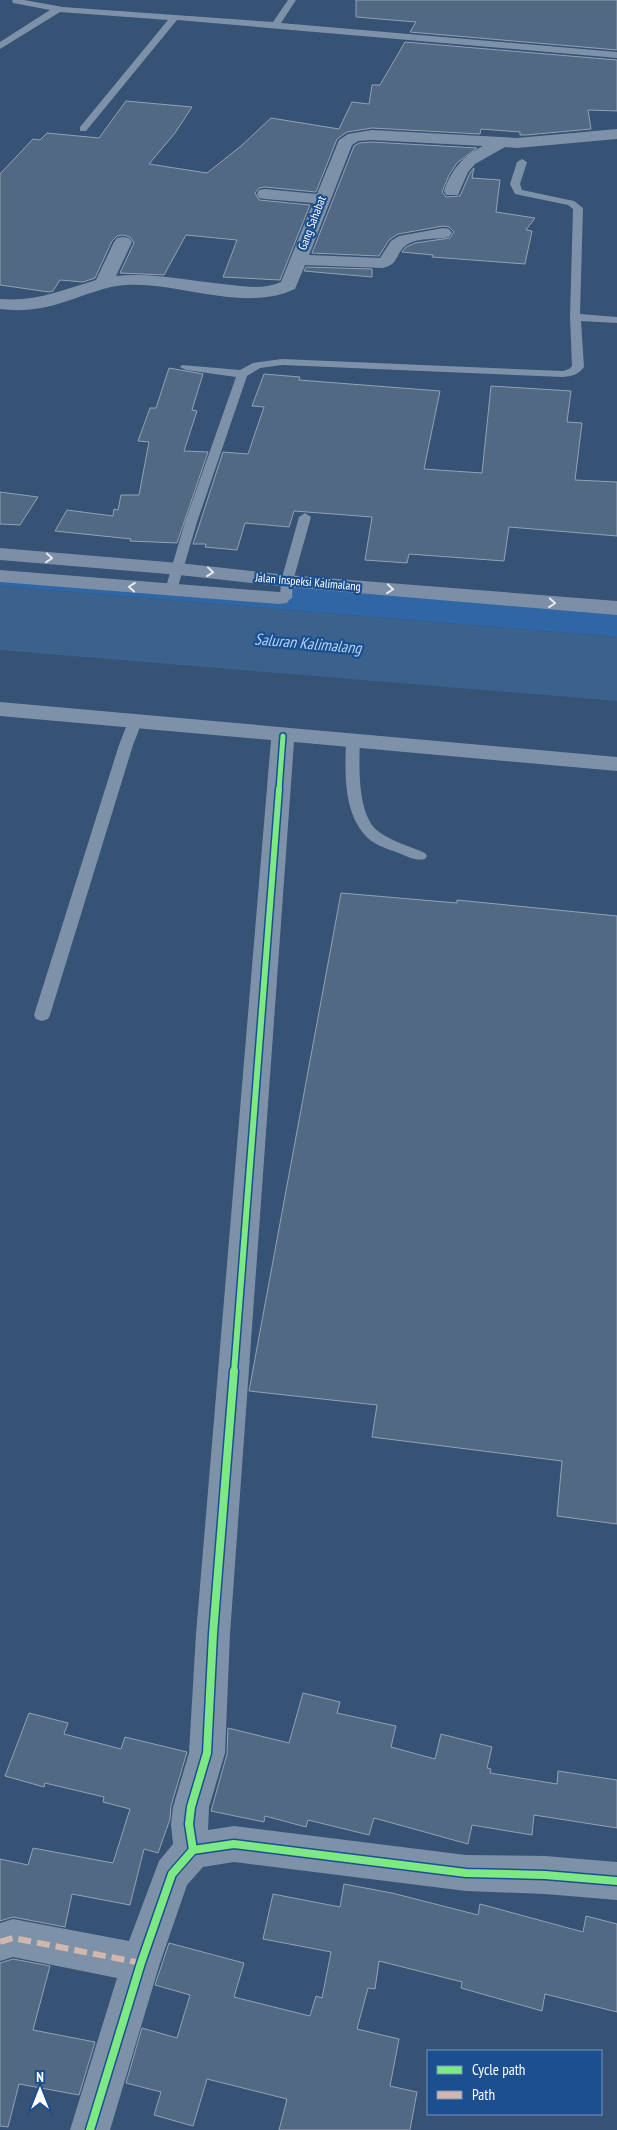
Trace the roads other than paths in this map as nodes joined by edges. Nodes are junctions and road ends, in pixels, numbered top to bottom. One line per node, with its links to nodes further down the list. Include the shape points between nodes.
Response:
1 (14, 0): 4 (lane)
2 (73, 0): 4 (lane)
3 (292, 0): 6 (lane)
4 (58, 9): 5 (lane); 7 (lane)
5 (175, 17): 6 (lane); 9 (lane)
6 (275, 25): 8 (lane)
7 (0, 46)
8 (617, 55)
9 (83, 130)
10 (617, 134): 11 (street, Gang Sahabat)
11 (501, 143): 13 (street, via 465,164); 15 (street, Gang Sahabat, via 381,135 354,137 345,143)
12 (522, 162): 21 (lane, via 515,184 518,192 571,203 578,208)
13 (452, 191)
14 (265, 194): 15 (street)
15 (321, 199): 18 (street, Gang Sahabat)
16 (443, 233): 18 (street, via 402,241 389,260 383,263)
17 (122, 242): 19 (street)
18 (298, 260): 19 (street, Gang Sahabat, via 289,285 285,289 268,292 139,280)
19 (104, 282): 20 (street, Gang Sahabat, via 49,301)
20 (0, 304)
21 (575, 317): 22 (lane); 24 (lane, via 578,367 563,374 282,362 257,365)
22 (617, 320)
23 (186, 367): 24 (lane)
24 (242, 374): 27 (lane)
25 (305, 517): 30 (lane)
26 (0, 554): 27 (main road, Jalan Inspeksi Kalimalang, one-way to 27)
27 (178, 569): 29 (lane); 30 (main road, Jalan Inspeksi Kalimalang, one-way to 30)
28 (0, 576): 29 (main road, Jalan Inspeksi Kalimalang, one-way to 28)
29 (171, 590): 30 (main road, Jalan Inspeksi Kalimalang)
30 (286, 590): 31 (main road, Jalan Inspeksi Kalimalang, one-way to 31); 32 (main road, Jalan Inspeksi Kalimalang)
31 (617, 608)
32 (617, 625)
33 (0, 709): 34 (street)
34 (135, 722): 35 (street); 39 (lane)
35 (283, 736): 36 (street); 40 (street, via 206,1753 189,1824)
36 (353, 741): 37 (street); 38 (lane, via 354,778 361,819 371,834)
37 (617, 764)
38 (420, 856)
39 (42, 1015)
40 (193, 1850): 41 (street, via 234,1844 466,1873); 43 (street, via 172,1874)
41 (617, 1881)
42 (0, 1942): 43 (street, via 13,1938)
43 (141, 1963): 44 (street)
44 (90, 2130)

